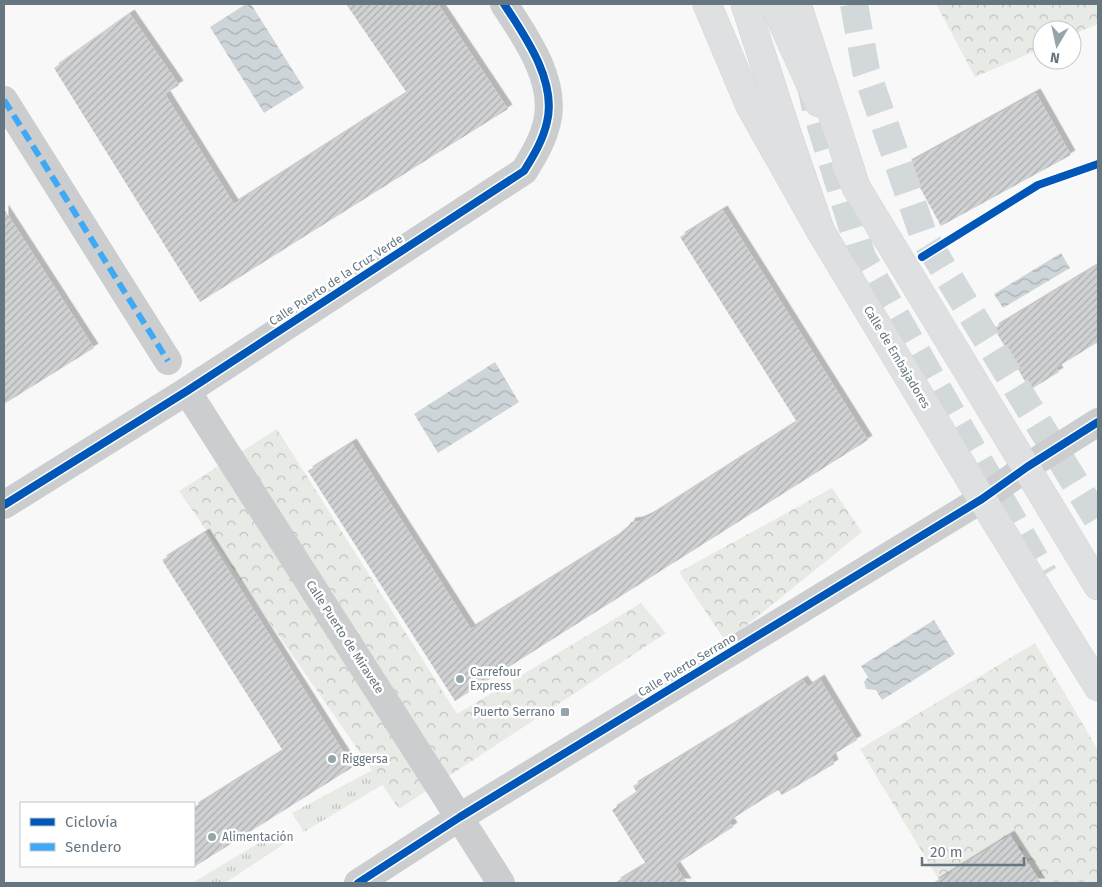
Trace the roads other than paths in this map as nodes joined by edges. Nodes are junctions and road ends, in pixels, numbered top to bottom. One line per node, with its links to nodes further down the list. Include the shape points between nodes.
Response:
1 (504, 4): 10 (street, Calle Puerto de la Cruz Verde, via 542,70 549,98 548,120 541,142 524,171)
2 (706, 4): 8 (main road, via 750,106)
3 (746, 4): 8 (main road, Calle de Embajadores)
4 (774, 4): 7 (main road)
5 (796, 4): 7 (main road)
6 (4, 100): 9 (street)
7 (856, 187): 12 (main road)
8 (821, 232): 13 (main road, Calle de Embajadores)
9 (168, 361)
10 (188, 391): 14 (street, Calle Puerto de la Cruz Verde); 17 (street, Calle Puerto de Miravete)
11 (1098, 422): 12 (street)
12 (1028, 467): 13 (street, Calle Puerto Serrano); 15 (main road)
13 (982, 499): 16 (main road, Calle de Embajadores); 17 (street, Calle Puerto Serrano)
14 (4, 505)
15 (1098, 586)
16 (1098, 687)
17 (460, 817): 18 (street, Calle Puerto Serrano); 19 (street, Calle Puerto de Miravete)
18 (358, 883)
19 (501, 883)

